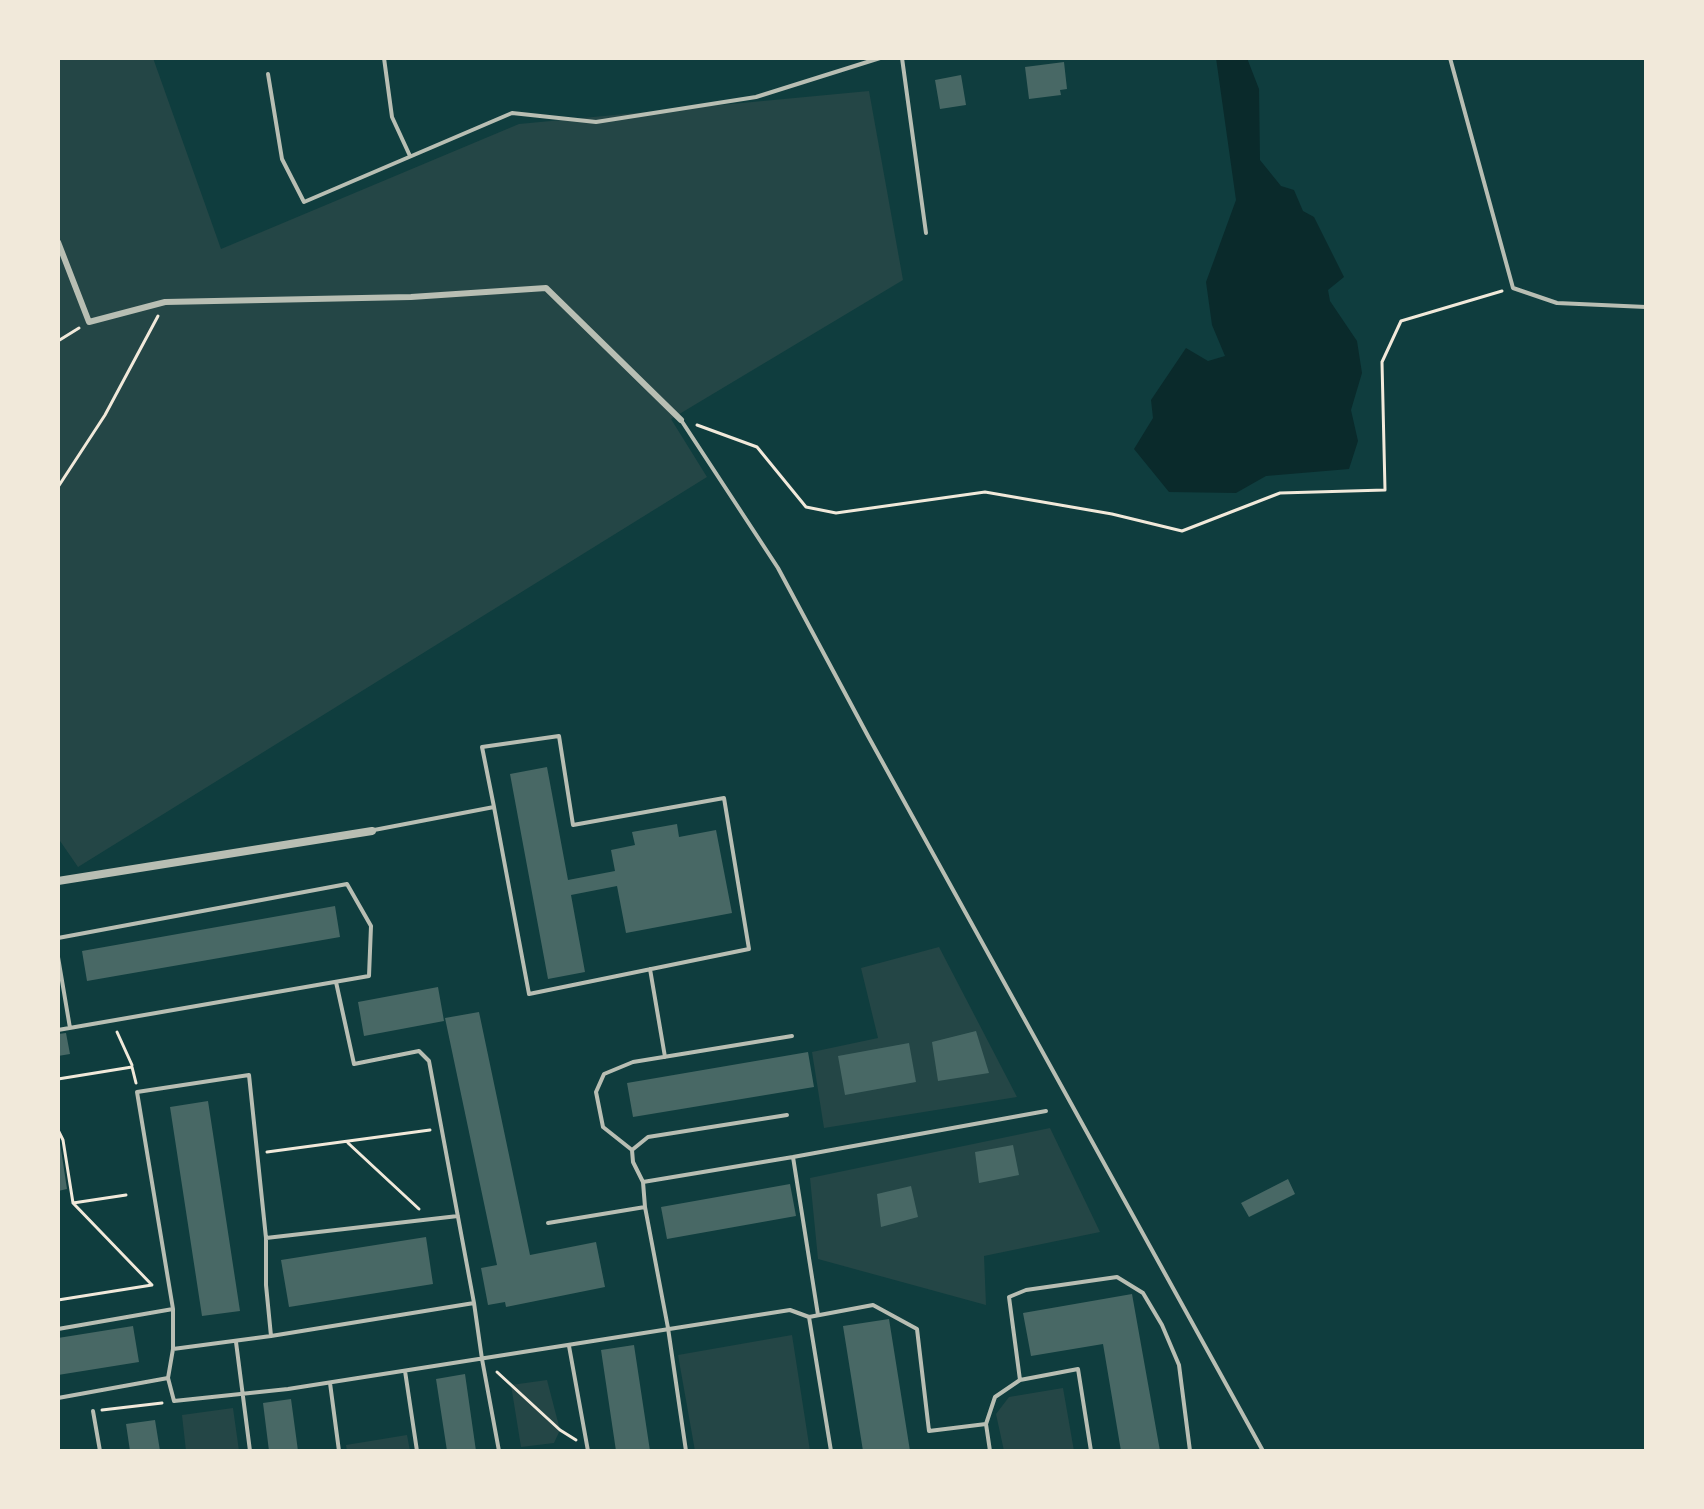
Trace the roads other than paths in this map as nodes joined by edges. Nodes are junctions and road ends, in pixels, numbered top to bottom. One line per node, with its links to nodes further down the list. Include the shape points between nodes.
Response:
1 (384, 58): 6 (lane, via 392,117)
2 (880, 58): 6 (lane, via 756,97 596,122 512,113)
3 (902, 58): 7 (lane)
4 (1450, 58): 9 (lane, via 1513,288 1557,303)
5 (268, 74): 6 (lane, via 282,159 304,202)
6 (410, 156)
7 (926, 233)
8 (58, 242): 10 (street, via 89,322 165,302 411,297 546,288)
9 (1646, 307)
10 (681, 420): 61 (lane, via 778,568)
11 (494, 807): 12 (lane); 16 (lane, via 529,994); 16 (lane, via 482,747 559,736 573,825 724,798 749,949)
12 (372, 831): 13 (street)
13 (58, 881)
14 (58, 938): 17 (lane, via 347,884 371,926 369,976)
15 (58, 957): 18 (lane)
16 (650, 969): 21 (lane)
17 (336, 982): 18 (lane); 28 (lane, via 354,1064 419,1051 429,1061)
18 (70, 1028): 19 (lane)
19 (58, 1030)
20 (792, 1036): 21 (lane)
21 (665, 1057): 24 (lane, via 604,1074 596,1092 603,1127)
22 (1046, 1111): 25 (lane)
23 (787, 1115): 24 (lane, via 648,1137)
24 (632, 1150): 26 (lane)
25 (793, 1157): 26 (lane); 33 (lane)
26 (643, 1182): 27 (lane)
27 (645, 1207): 29 (lane); 35 (lane)
28 (458, 1216): 30 (lane); 31 (lane)
29 (548, 1223)
30 (266, 1238): 32 (lane, via 249,1075 137,1092); 37 (lane)
31 (474, 1303): 37 (lane); 41 (lane)
32 (173, 1309): 36 (lane); 40 (lane)
33 (818, 1315): 34 (lane); 49 (lane, via 873,1305 917,1329 929,1431)
34 (809, 1317): 35 (lane, via 790,1310); 57 (lane)
35 (668, 1328): 39 (lane); 56 (lane)
36 (58, 1329)
37 (271, 1336): 38 (lane)
38 (236, 1342): 40 (lane); 46 (lane)
39 (569, 1346): 41 (lane); 50 (lane)
40 (173, 1349): 43 (lane)
41 (482, 1359): 42 (lane); 55 (lane)
42 (405, 1371): 45 (lane); 54 (lane)
43 (168, 1378): 46 (lane, via 174,1401); 47 (lane)
44 (1020, 1380): 49 (lane, via 995,1397); 59 (lane, via 1078,1369); 60 (lane, via 1009,1297 1117,1277 1143,1293 1179,1365)
45 (330, 1383): 46 (lane); 53 (lane)
46 (243, 1394): 52 (lane)
47 (58, 1398)
48 (93, 1411): 51 (lane)
49 (986, 1424): 58 (lane)
50 (588, 1448)
51 (100, 1451)
52 (250, 1451)
53 (339, 1451)
54 (417, 1451)
55 (499, 1451)
56 (686, 1451)
57 (831, 1451)
58 (990, 1451)
59 (1091, 1451)
60 (1190, 1451)
61 (1263, 1451)

